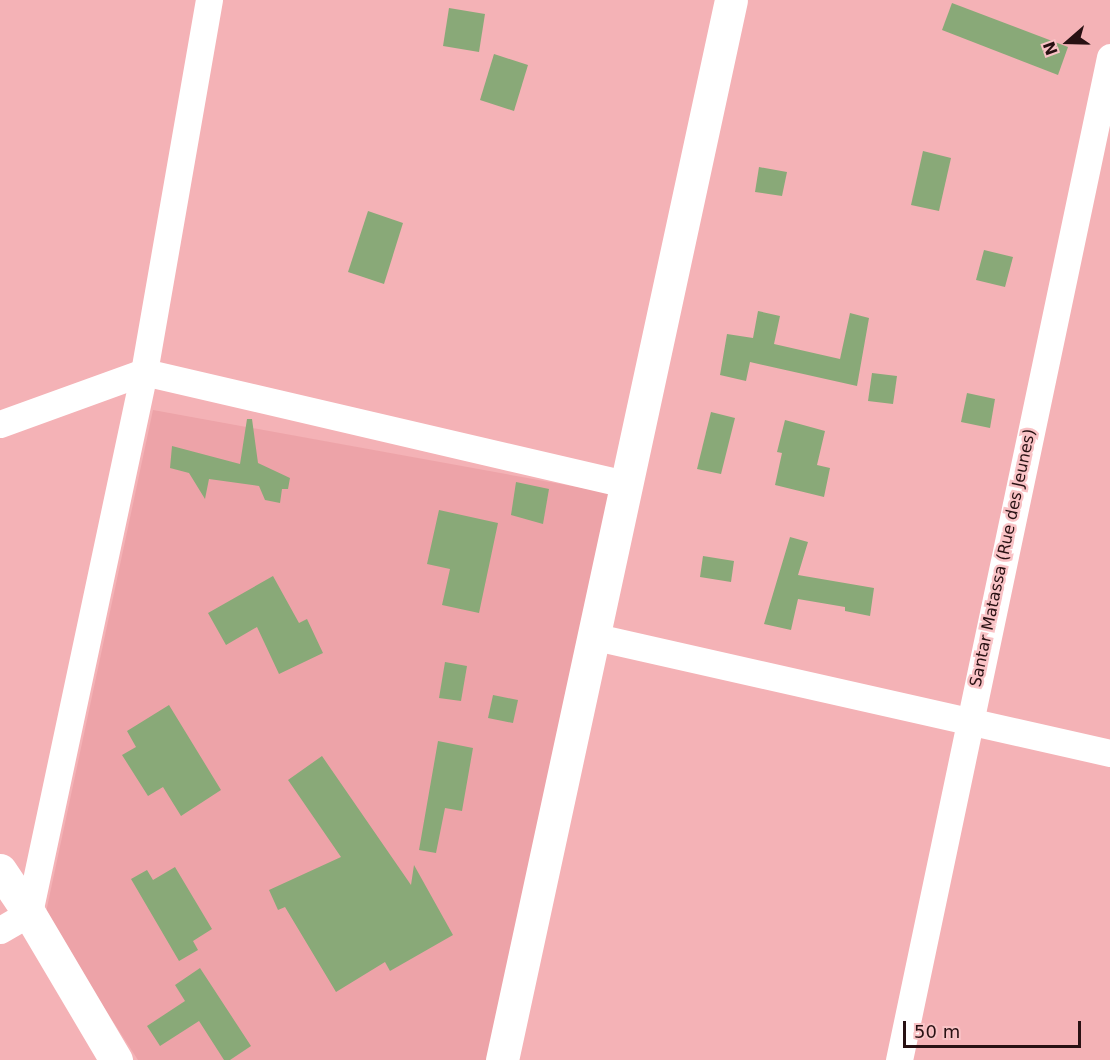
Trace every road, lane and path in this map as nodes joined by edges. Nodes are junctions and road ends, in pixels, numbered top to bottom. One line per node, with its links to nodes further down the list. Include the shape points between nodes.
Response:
1 (209, 0): 4 (street)
2 (731, 0): 6 (main road)
3 (1110, 57): 8 (street, Santar Matassa (Rue des Jeunes))
4 (144, 372): 5 (street); 6 (street); 11 (street)
5 (0, 424)
6 (628, 485): 7 (main road)
7 (596, 638): 8 (street); 14 (main road)
8 (968, 722): 9 (street); 15 (street, Santar Matassa (Rue des Jeunes))
9 (1110, 753)
10 (0, 870): 11 (main road)
11 (29, 913): 12 (street); 13 (main road)
12 (0, 930)
13 (116, 1060)
14 (502, 1060)
15 (899, 1060)

